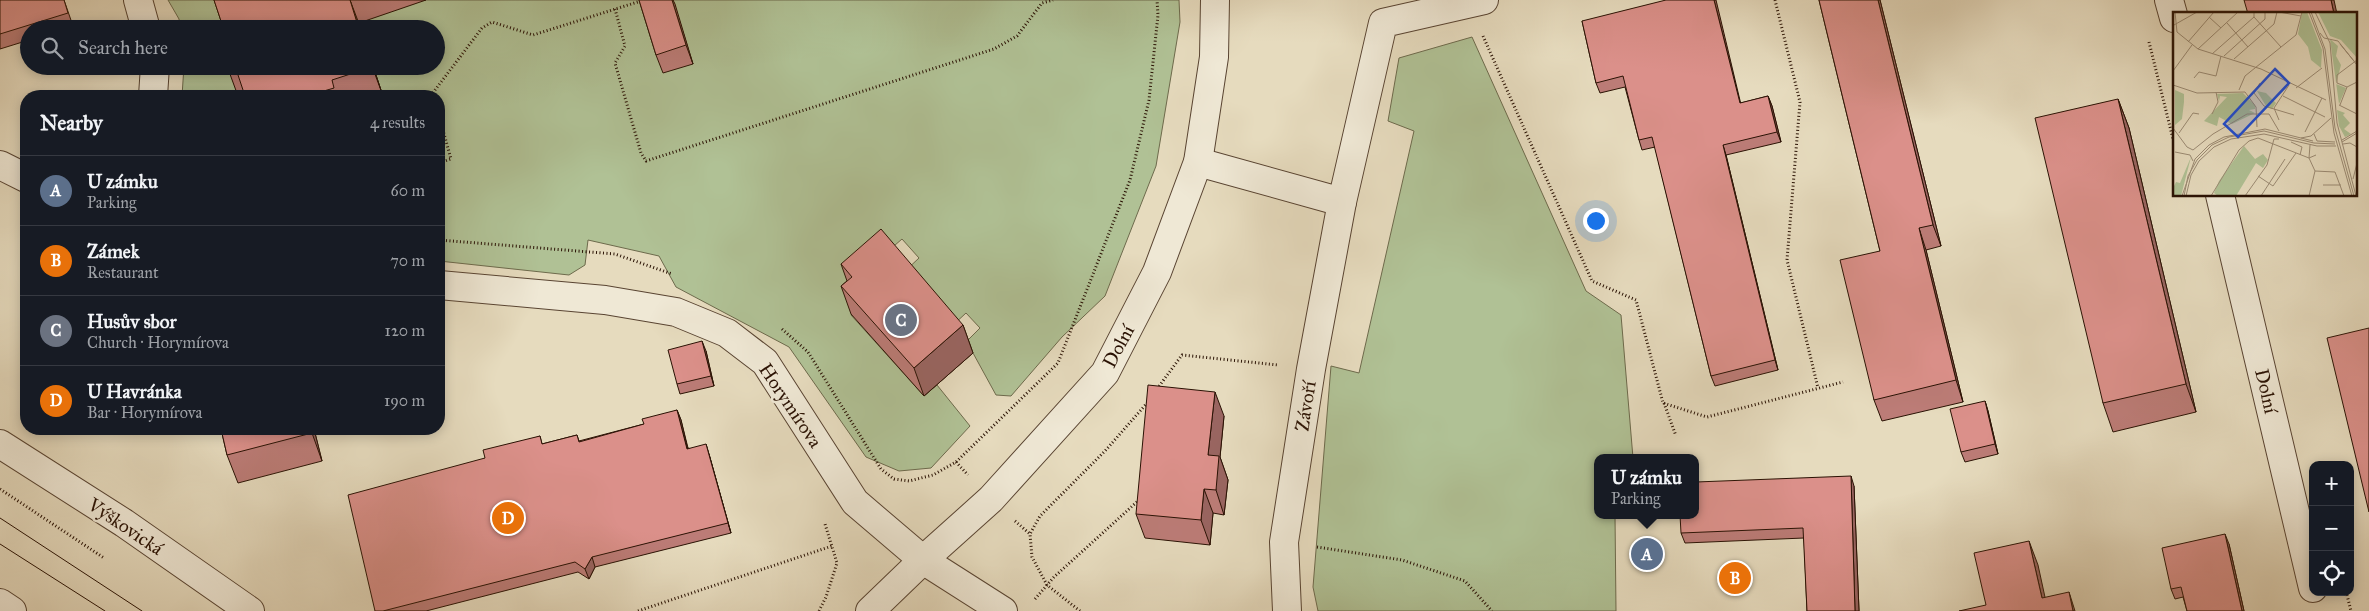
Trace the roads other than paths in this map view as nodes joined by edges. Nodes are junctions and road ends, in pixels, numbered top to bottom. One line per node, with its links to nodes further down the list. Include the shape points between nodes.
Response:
1 (138, 0): 6 (street)
2 (1215, 0): 9 (street, Dolní, via 1214,57)
3 (2169, 0): 5 (street)
4 (1476, 2): 13 (street, Závoří, via 1384,23)
5 (2173, 14)
6 (144, 20)
7 (154, 75): 8 (street)
8 (153, 90)
9 (1198, 162): 13 (street); 16 (street, Dolní, via 1157,272 1105,373 991,499)
10 (0, 166): 11 (street)
11 (20, 175)
12 (2220, 196): 17 (street, Dolní)
13 (1342, 202): 24 (street, Závoří, via 1284,542)
14 (445, 286): 16 (street, Horymírova, via 605,300 676,312 726,333 765,362 855,502)
15 (0, 444): 21 (street, Výškovická, via 124,523)
16 (922, 560): 22 (street, Dolní); 23 (street, Horymírova)
17 (2309, 571)
18 (2315, 596): 25 (street)
19 (0, 603): 20 (street)
20 (12, 611)
21 (250, 611)
22 (870, 611)
23 (1003, 611)
24 (1287, 611)
25 (2318, 611)

